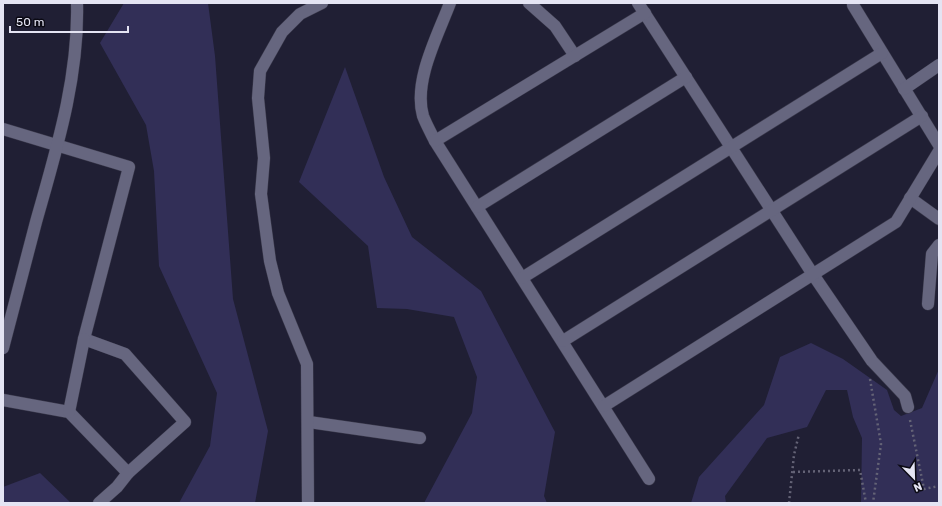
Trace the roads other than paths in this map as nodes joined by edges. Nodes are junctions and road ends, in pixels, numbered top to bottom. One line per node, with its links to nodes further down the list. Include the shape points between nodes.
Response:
1 (77, 3): 16 (street, via 77,33)
2 (322, 3): 35 (street, via 300,14 282,32 260,71 258,98 264,158 262,194 270,261 278,292 307,364)
3 (450, 3): 15 (street, via 424,73 421,96 423,115)
4 (528, 3): 9 (street, via 555,26)
5 (638, 3): 7 (street)
6 (853, 6): 8 (street)
7 (645, 13): 9 (street); 11 (street)
8 (882, 53): 12 (street); 18 (street)
9 (575, 56): 15 (street)
10 (939, 65): 12 (street)
11 (686, 77): 18 (street); 21 (street)
12 (904, 89): 13 (street)
13 (922, 116): 17 (street); 22 (street)
14 (3, 130): 16 (street)
15 (435, 141): 21 (street)
16 (59, 145): 28 (street, via 129,167); 30 (street)
17 (939, 145)
18 (731, 147): 22 (street); 26 (street)
19 (939, 151): 20 (street)
20 (910, 198): 23 (street); 25 (street, via 896,222)
21 (477, 207): 26 (street)
22 (772, 210): 25 (street); 29 (street)
23 (939, 219)
24 (939, 245): 27 (street, via 932,254)
25 (812, 273): 32 (street); 33 (street, via 872,361 905,396)
26 (522, 278): 29 (street)
27 (928, 304)
28 (84, 339): 34 (street); 37 (street, via 126,354 185,422)
29 (563, 341): 32 (street)
30 (3, 348)
31 (3, 400): 34 (street)
32 (604, 406): 38 (street)
33 (908, 408)
34 (69, 412): 37 (street)
35 (309, 422): 36 (street); 40 (street)
36 (420, 438)
37 (128, 473): 39 (street)
38 (649, 479)
39 (99, 503)
40 (308, 503)

